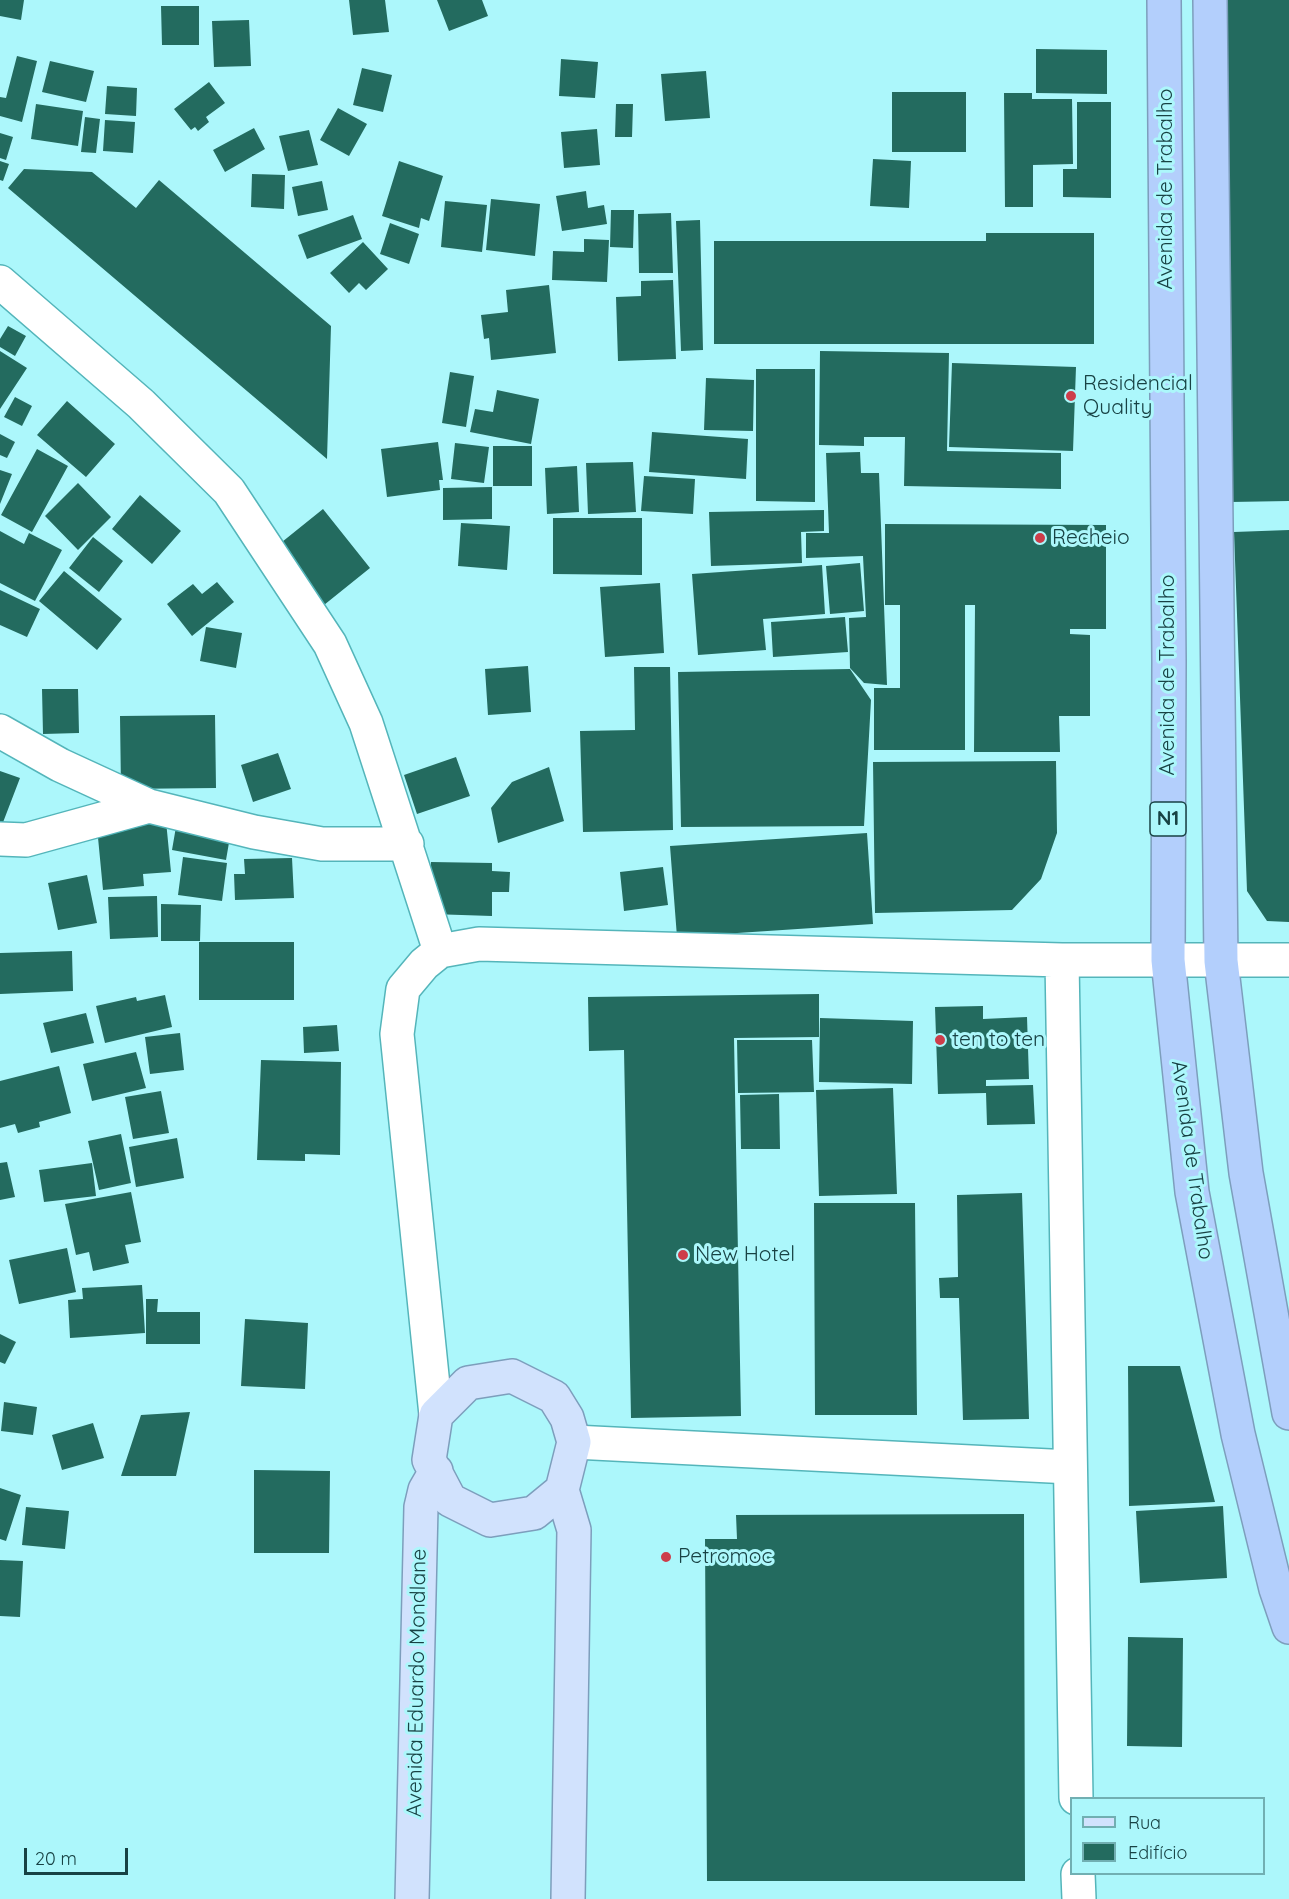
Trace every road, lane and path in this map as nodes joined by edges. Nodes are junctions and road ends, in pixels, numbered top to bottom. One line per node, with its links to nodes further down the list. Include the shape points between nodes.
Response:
1 (1164, 0): 10 (highway, Avenida de Trabalho / N1)
2 (1210, 0): 12 (highway)
3 (0, 282): 7 (street, via 141,404 229,491 330,644 366,723)
4 (0, 731): 5 (street, via 60,765)
5 (149, 806): 6 (street, via 27,840); 7 (street, via 322,844)
6 (0, 840)
7 (407, 844): 8 (street)
8 (440, 951): 9 (street, via 479,944); 14 (street, via 403,989 397,1034)
9 (1062, 960): 10 (street); 16 (street)
10 (1168, 960): 12 (street); 19 (highway, Avenida de Trabalho / N1, via 1192,1191 1238,1434)
11 (1289, 960): 12 (street)
12 (1221, 961): 13 (highway, via 1246,1173)
13 (1289, 1413)
14 (436, 1415): 15 (main road, via 468,1383 512,1376 554,1397 567,1418); 17 (main road, via 429,1460)
15 (574, 1442): 16 (street); 18 (main road)
16 (1070, 1467): 21 (street)
17 (435, 1471): 18 (main road, via 450,1500 490,1520 534,1513); 23 (main road, Avenida Eduardo Mondlane, via 421,1507)
18 (562, 1490): 24 (main road, via 574,1530)
19 (1282, 1587): 20 (highway, Avenida de Trabalho / N1)
20 (1289, 1626)
21 (1077, 1797)
22 (1078, 1875): 25 (street)
23 (412, 1899)
24 (568, 1899)
25 (1078, 1899)

